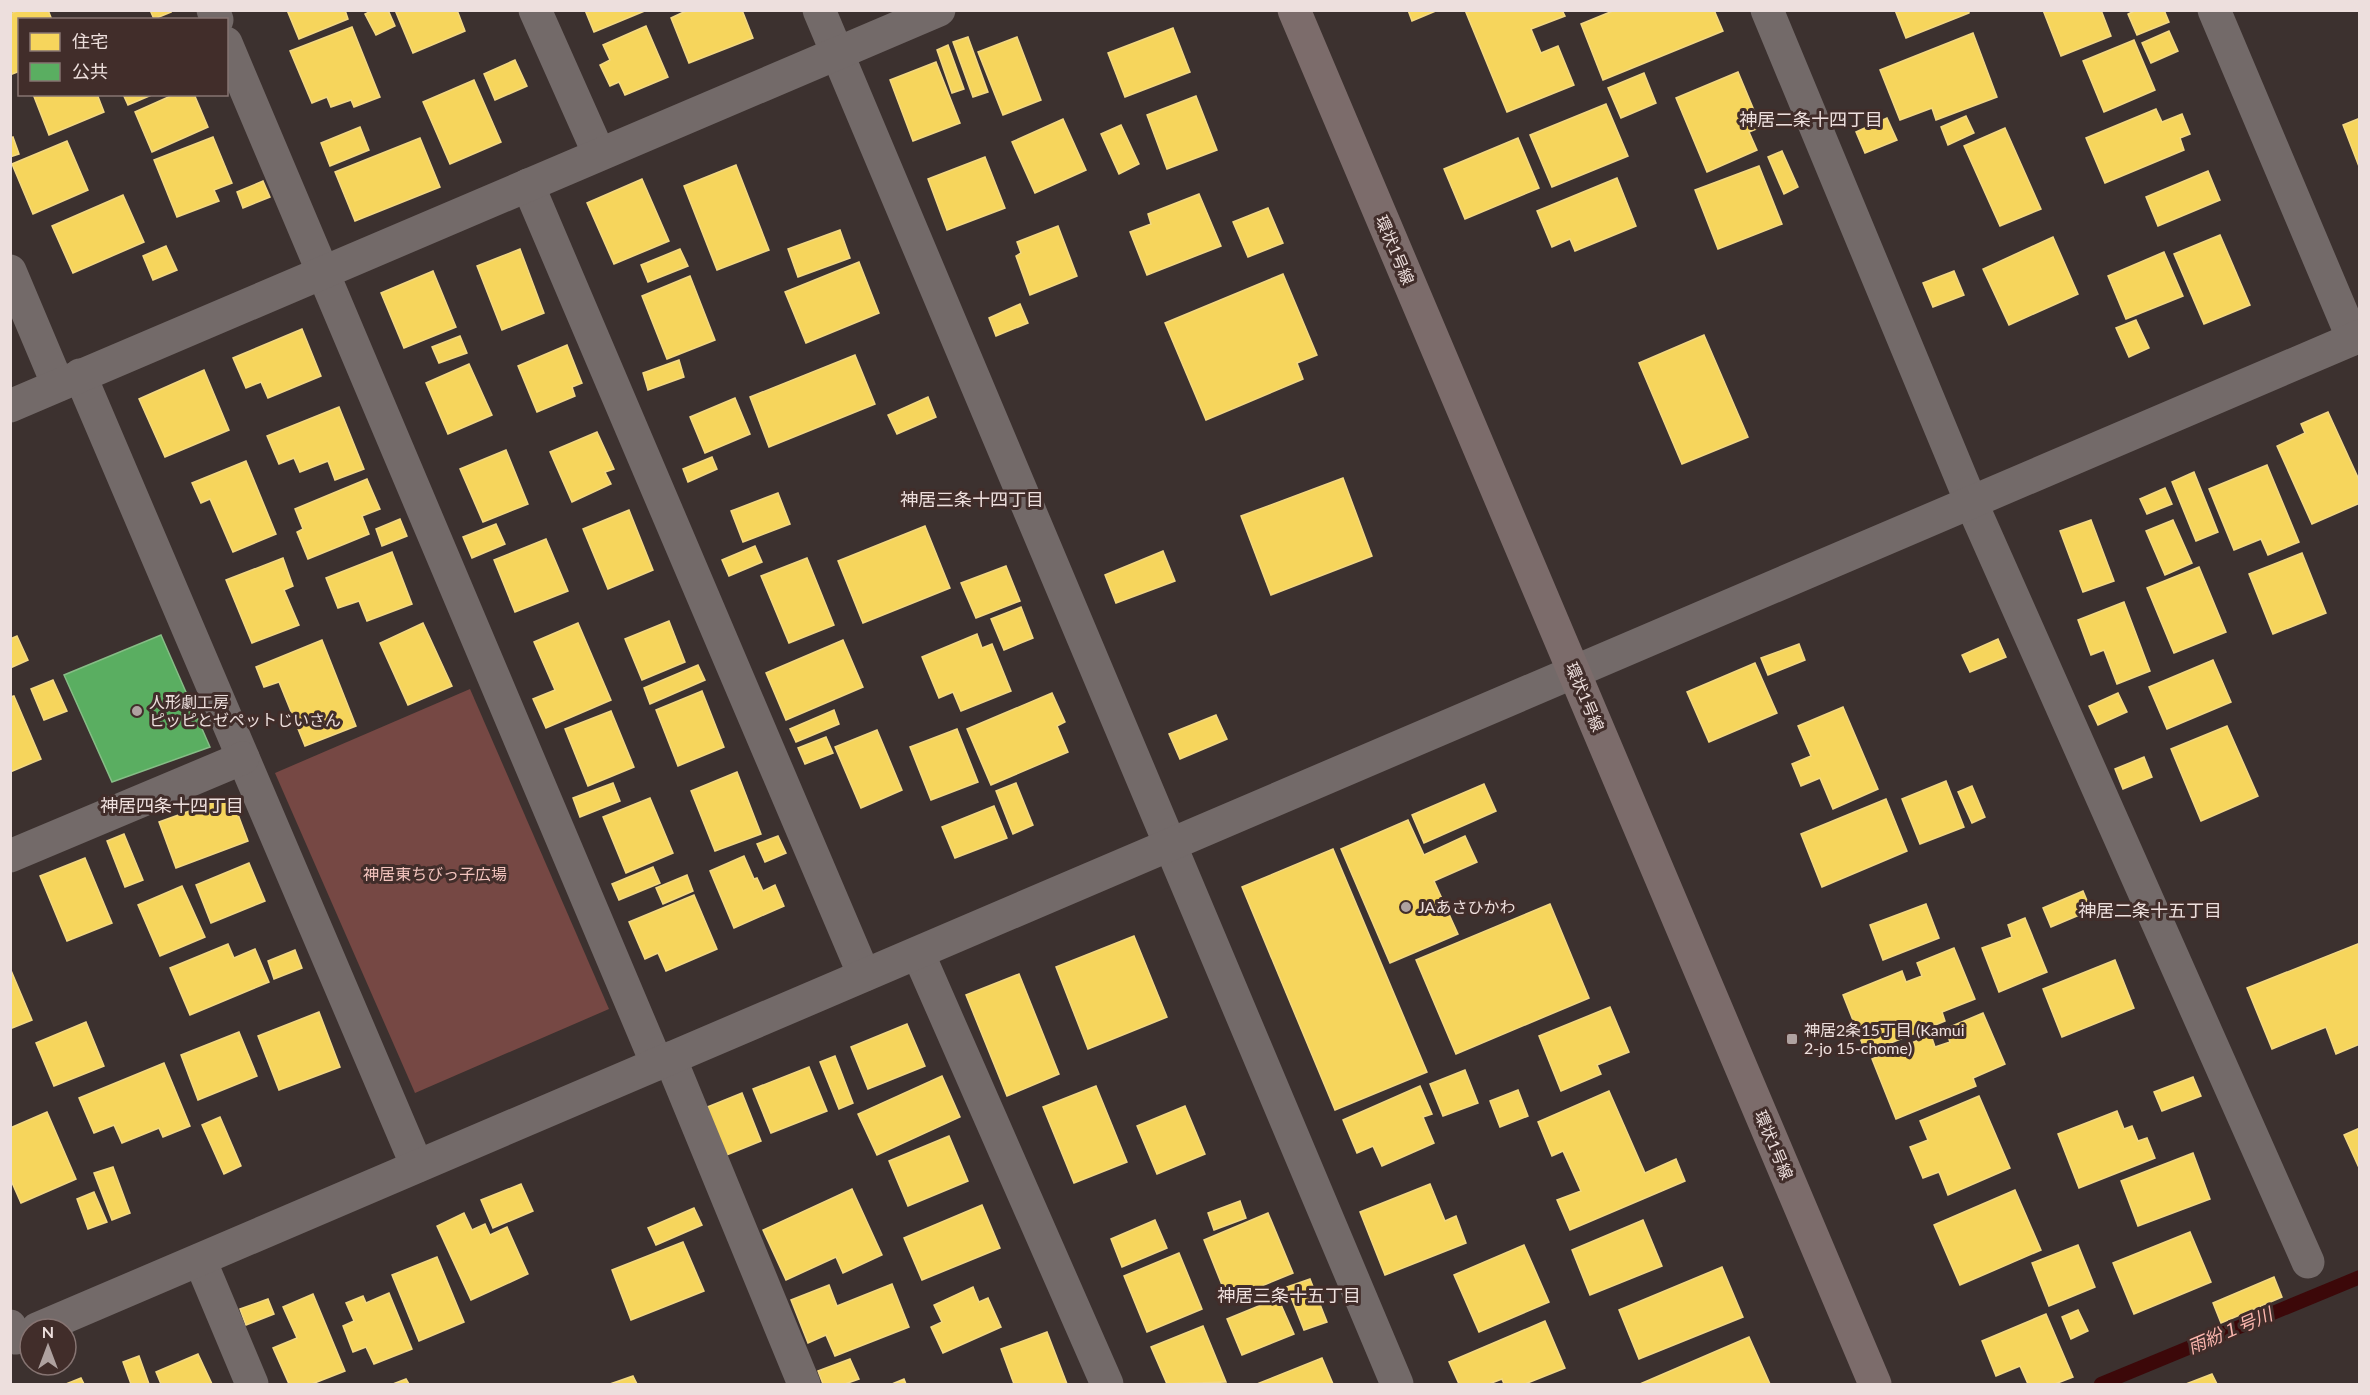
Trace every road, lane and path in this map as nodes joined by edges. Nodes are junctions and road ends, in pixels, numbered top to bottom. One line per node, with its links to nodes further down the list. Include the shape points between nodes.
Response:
1 (535, 10): 9 (street)
2 (819, 10): 8 (street)
3 (939, 10): 8 (street)
4 (1294, 10): 17 (main road, 環状1号線)
5 (1767, 10): 16 (street)
6 (2214, 10): 13 (street)
7 (228, 48): 12 (street)
8 (838, 53): 9 (street); 19 (street)
9 (599, 154): 10 (street)
10 (528, 185): 12 (street); 22 (street)
11 (10, 271): 14 (street)
12 (324, 271): 14 (street); 23 (street)
13 (2356, 338): 16 (street)
14 (69, 380): 15 (street); 18 (street)
15 (10, 406)
16 (1971, 502): 17 (street); 26 (street)
17 (1574, 672): 19 (street); 32 (main road, 環状1号線)
18 (243, 758): 20 (street); 24 (street)
19 (1169, 845): 21 (street); 31 (street)
20 (10, 856)
21 (918, 952): 22 (street); 30 (street)
22 (864, 975): 23 (street)
23 (663, 1061): 24 (street); 29 (street)
24 (417, 1166): 25 (street)
25 (200, 1260): 27 (street); 28 (street)
26 (2308, 1262)
27 (60, 1317)
28 (252, 1384)
29 (804, 1384)
30 (1107, 1384)
31 (1397, 1384)
32 (1875, 1384)

